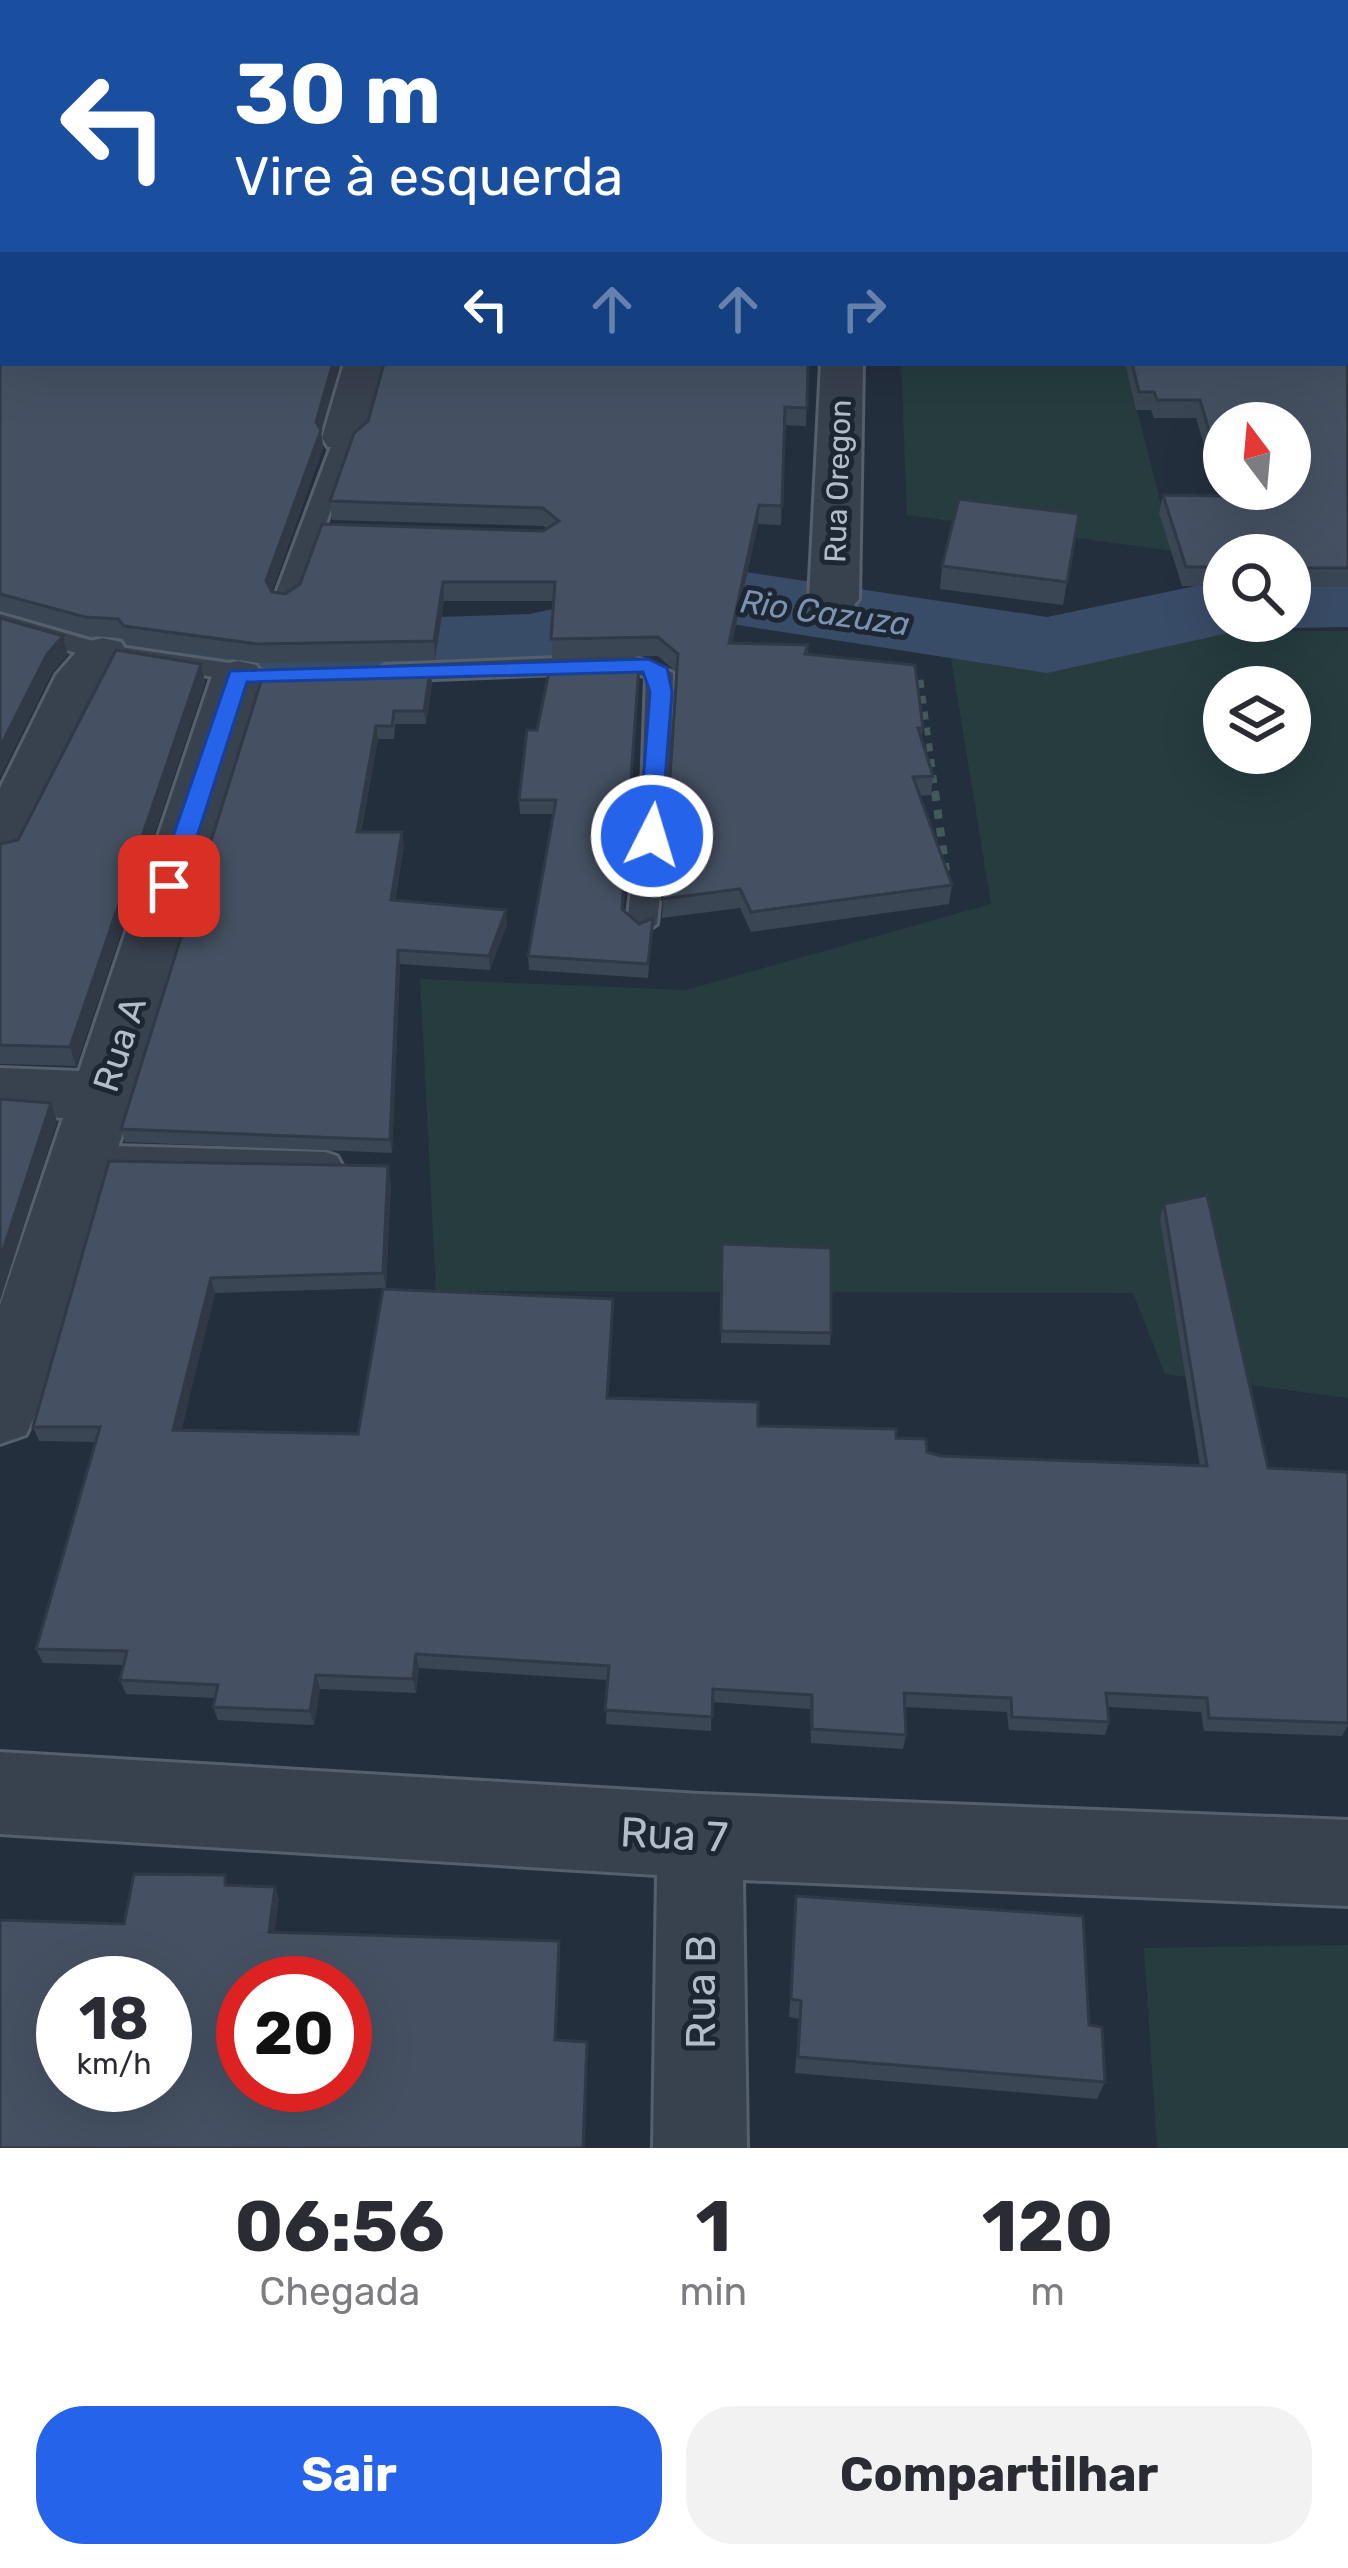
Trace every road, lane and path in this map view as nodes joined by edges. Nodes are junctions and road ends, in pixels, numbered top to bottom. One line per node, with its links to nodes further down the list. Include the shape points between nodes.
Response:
1 (363, 366): 3 (street)
2 (842, 366): 6 (street, Rua Oregon)
3 (344, 438): 4 (lane)
4 (308, 529): 5 (lane); 7 (lane)
5 (349, 534)
6 (834, 598)
7 (286, 601)
8 (0, 622): 9 (lane)
9 (103, 653): 11 (lane); 13 (street, via 82,675)
10 (350, 674): 15 (lane, via 632,663 659,673)
11 (261, 675): 17 (street, Rua A)
12 (900, 676): 14 (path, via 920,677)
13 (0, 844)
14 (946, 871)
15 (642, 924)
16 (0, 1091): 17 (street)
17 (92, 1127): 18 (lane); 19 (street, Rua A)
18 (358, 1166)
19 (0, 1413)
20 (0, 1793): 21 (street, Rua 7)
21 (700, 1836): 22 (street, Rua 7); 23 (street, Rua B)
22 (1348, 1863)
23 (700, 2148)

